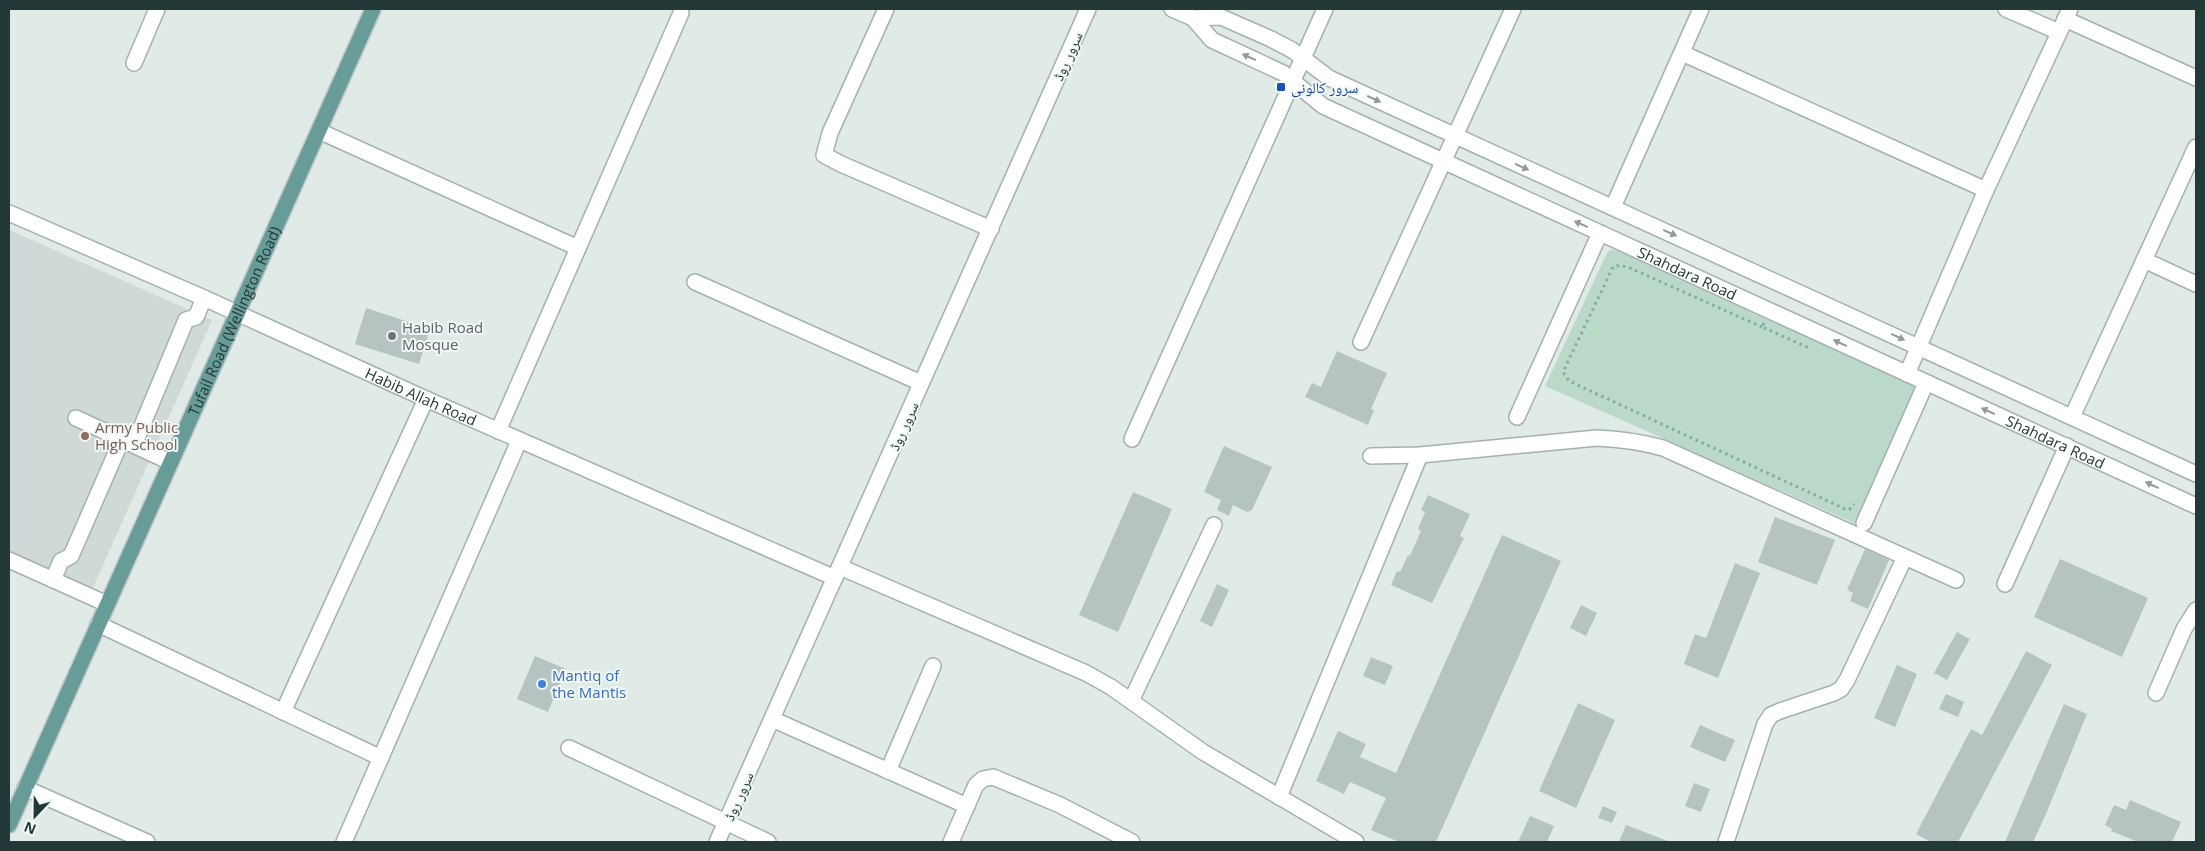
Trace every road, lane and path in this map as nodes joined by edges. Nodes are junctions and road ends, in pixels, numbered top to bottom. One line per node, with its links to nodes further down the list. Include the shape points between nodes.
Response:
1 (157, 9): 15 (street)
2 (373, 9): 18 (main road, Tufail Road (Wellington Road))
3 (886, 9): 25 (street, via 830,133 824,155)
4 (1088, 9): 25 (street, سرور روڈ)
5 (1172, 9): 11 (street, Shahdara Road)
6 (1325, 9): 14 (street)
7 (1513, 9): 19 (street)
8 (1701, 9): 13 (street)
9 (2006, 9): 12 (street)
10 (681, 13): 27 (street)
11 (1193, 18): 14 (street, Shahdara Road, via 1221,17); 17 (street, Shahdara Road, one-way to 11, via 1212,40)
12 (2065, 20): 16 (street); 22 (street)
13 (1682, 53): 22 (street); 23 (street)
14 (1302, 57): 17 (street); 19 (street, Shahdara Road, one-way to 19, via 1329,78)
15 (134, 63)
16 (2196, 78)
17 (1292, 80): 21 (street, Shahdara Road, via 1323,106); 46 (street)
18 (319, 131): 27 (street); 33 (main road, Tufail Road (Wellington Road))
19 (1455, 137): 21 (street); 23 (street, Shahdara Road, one-way to 23)
20 (2196, 147): 28 (street)
21 (1444, 162): 26 (street, Shahdara Road, one-way to 21); 35 (street)
22 (1986, 190): 36 (street)
23 (1613, 207): 36 (street, Shahdara Road, one-way to 36)
24 (9, 213): 31 (street, Habib Allah Road)
25 (991, 229): 39 (street, سرور روڈ)
26 (1600, 233): 32 (street, Shahdara Road); 42 (street)
27 (578, 248): 45 (street)
28 (2144, 260): 30 (street); 43 (street)
29 (695, 282): 39 (street)
30 (2196, 284)
31 (204, 298): 33 (street, Habib Allah Road); 48 (street, via 196,317 186,320)
32 (1769, 311): 34 (path); 38 (street, Shahdara Road, one-way to 32)
33 (238, 313): 41 (street, Habib Allah Road); 52 (main road, Tufail Road (Wellington Road))
34 (1762, 327): 37 (path); 54 (path, via 1620,265 1613,267 1563,372 1568,381 1846,510)
35 (1361, 342)
36 (1919, 346): 38 (street); 43 (street, Shahdara Road)
37 (1813, 350)
38 (1907, 374): 40 (street, Shahdara Road)
39 (922, 383): 60 (street, سرور روڈ)
40 (1926, 383): 49 (street, Shahdara Road, one-way to 40); 56 (street)
41 (426, 399): 45 (street, Habib Allah Road); 70 (street)
42 (1517, 417)
43 (2072, 417): 53 (street, Shahdara Road)
44 (76, 418): 48 (street)
45 (498, 431): 47 (street, Habib Allah Road)
46 (1132, 439)
47 (519, 440): 60 (street, Habib Allah Road); 73 (street)
48 (128, 442): 52 (street); 61 (street, via 72,556 61,560)
49 (2067, 446): 55 (street, Shahdara Road, one-way to 49); 63 (street)
50 (1420, 455): 51 (street); 58 (street, via 1597,438 1644,443 1663,448); 76 (street)
51 (1371, 456)
52 (170, 462): 64 (main road, Tufail Road (Wellington Road))
53 (2196, 474)
54 (1857, 498)
55 (2196, 506)
56 (1864, 523)
57 (1214, 525): 69 (street)
58 (1904, 557): 62 (street); 87 (street, via 1841,690 1771,715 1765,724)
59 (9, 560): 61 (street)
60 (837, 573): 69 (street, Habib Allah Road, via 1086,673); 71 (street, سرور روڈ)
61 (52, 580): 64 (street)
62 (1956, 580)
63 (2005, 584)
64 (107, 604): 66 (main road, Tufail Road (Wellington Road))
65 (2196, 610): 68 (street, via 2184,629)
66 (98, 624): 70 (street); 75 (main road, Tufail Road (Wellington Road))
67 (933, 666): 74 (street)
68 (2156, 693)
69 (1131, 701): 76 (street, Habib Allah Road, via 1203,752)
70 (283, 712): 73 (street)
71 (772, 719): 74 (street); 78 (street, سرور روڈ)
72 (569, 748): 78 (street)
73 (381, 758): 81 (street)
74 (888, 771): 77 (street)
75 (25, 788): 79 (main road, Tufail Road (Wellington Road)); 80 (street)
76 (1279, 797): 86 (street, Habib Allah Road)
77 (967, 806): 84 (street); 85 (street, via 976,785 983,779 1003,779)
78 (726, 823): 82 (street, سرور روڈ); 83 (street)
79 (9, 825)
80 (147, 842)
81 (344, 842)
82 (717, 842)
83 (768, 842)
84 (951, 842)
85 (1132, 842)
86 (1356, 842)
87 (1726, 842)

